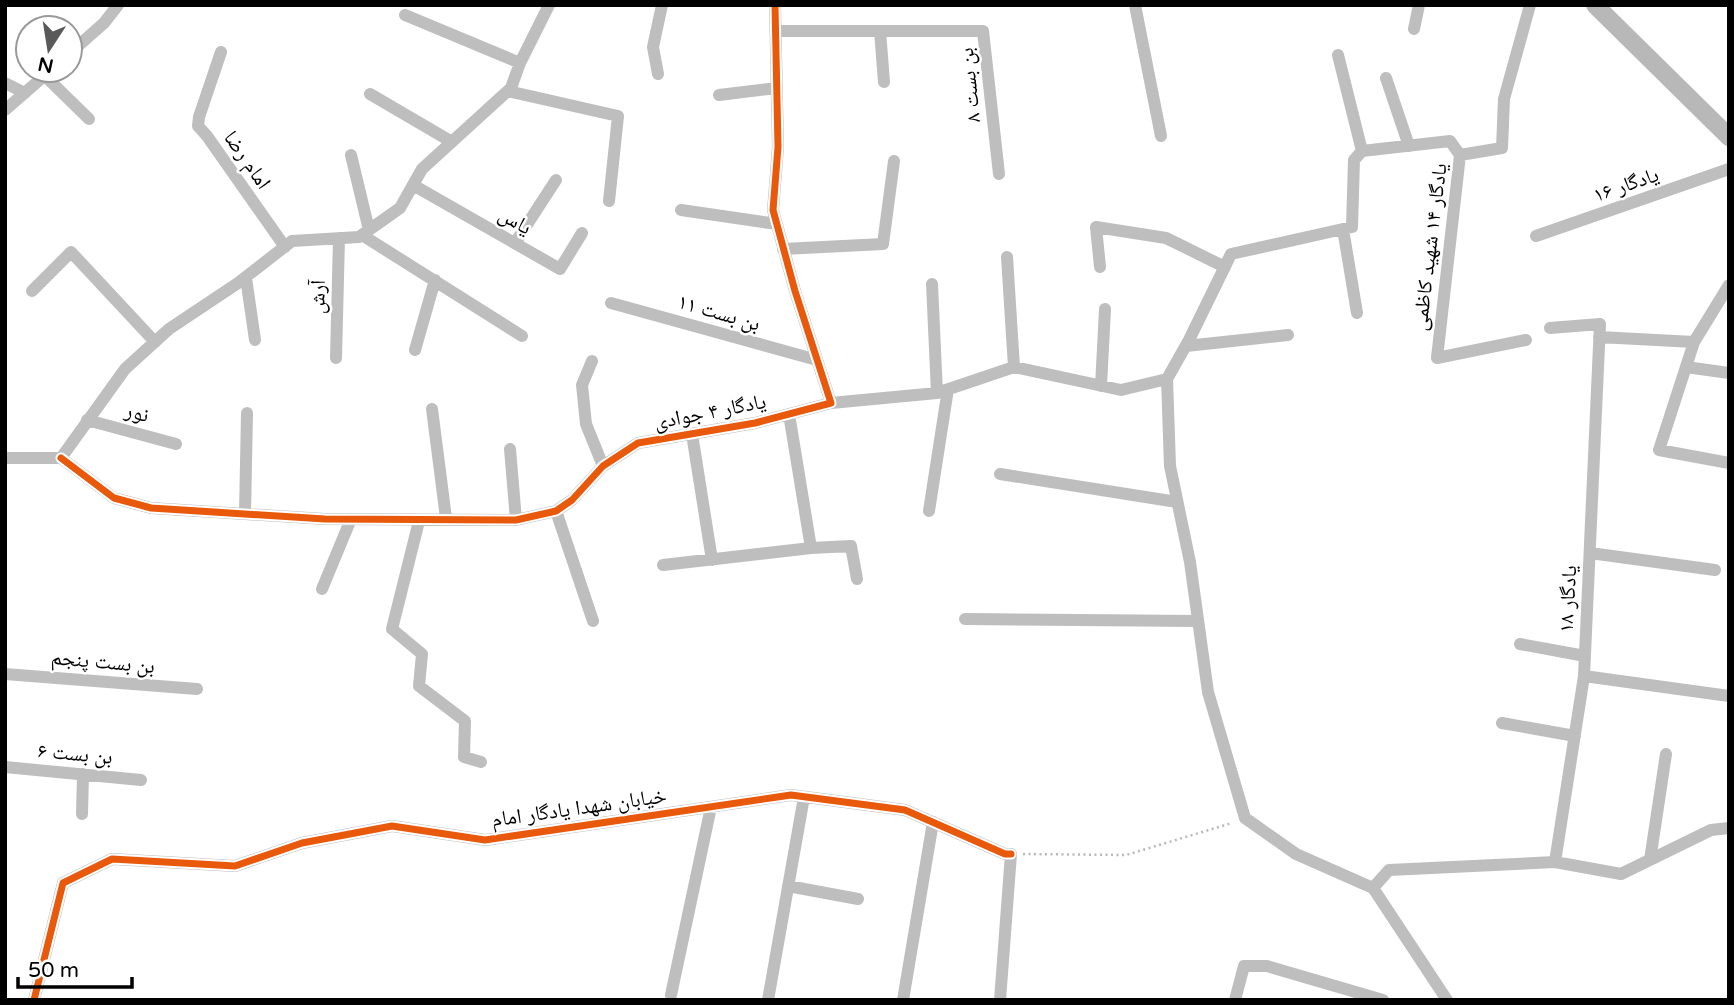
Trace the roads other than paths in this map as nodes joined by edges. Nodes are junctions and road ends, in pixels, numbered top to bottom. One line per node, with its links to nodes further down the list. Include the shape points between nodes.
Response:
1 (118, 5): 13 (street)
2 (549, 5): 16 (street)
3 (662, 5): 17 (street, via 653,47)
4 (775, 5): 12 (street)
5 (1135, 5): 30 (street)
6 (1419, 5): 10 (street)
7 (1530, 5): 36 (street, یادگار ۱۴ شهید کاظمی, via 1504,99 1502,148)
8 (1595, 5): 31 (main road)
9 (405, 15): 16 (street)
10 (1414, 29)
11 (880, 31): 12 (street, بن بست ۸); 19 (street); 39 (street, بن بست ۸, via 983,31)
12 (776, 32): 23 (street)
13 (84, 41)
14 (221, 51): 51 (street, امام رضا, via 198,127)
15 (1338, 55): 34 (street)
16 (520, 63): 24 (street)
17 (658, 74)
18 (1386, 78): 33 (street)
19 (884, 82)
20 (5, 83): 25 (street)
21 (35, 84): 25 (street)
22 (58, 84): 29 (street)
23 (777, 88): 27 (street); 44 (street, via 773,210)
24 (508, 91): 32 (street); 42 (street, via 618,117)
25 (25, 93): 28 (street)
26 (370, 94): 32 (street)
27 (719, 95)
28 (5, 110)
29 (89, 119)
30 (1161, 136)
31 (1729, 137)
32 (452, 142): 41 (street, via 422,169)
33 (1409, 146): 34 (street); 36 (street, via 1450,141)
34 (1362, 151): 45 (street, via 1354,160 1352,227)
35 (351, 155): 46 (street)
36 (1460, 155): 69 (street, یادگار ۱۴ شهید کاظمی, via 1437,358)
37 (894, 161): 52 (street, via 883,244)
38 (1729, 169): 48 (street, یادگار ۱۶)
39 (999, 174)
40 (556, 180): 50 (street)
41 (413, 185): 46 (street, via 400,208); 50 (street, یاس)
42 (609, 201)
43 (681, 210): 44 (street)
44 (777, 224): 52 (street)
45 (1343, 229): 55 (street, via 1231,254); 63 (street)
46 (366, 232): 49 (street); 57 (street)
47 (582, 233): 50 (street, یاس, via 560,269)
48 (1536, 236)
49 (339, 238): 51 (street, via 292,241); 74 (street, آرش)
50 (515, 243)
51 (285, 247): 56 (street)
52 (783, 249): 76 (street)
53 (1007, 257): 77 (street)
54 (1100, 267): 55 (street, via 1096,227 1166,238)
55 (1225, 267): 72 (street)
56 (246, 278): 68 (street); 70 (street)
57 (435, 281): 66 (street); 73 (street)
58 (932, 284): 82 (street)
59 (1729, 285): 71 (street)
60 (32, 290): 70 (street, via 71,253)
61 (611, 303): 76 (street, بن بست ۱۱)
62 (1105, 310): 81 (street)
63 (1357, 313)
64 (1550, 328): 67 (street, via 1600,324)
65 (1287, 335): 72 (street)
66 (522, 336)
67 (1599, 337): 71 (street); 105 (street, یادگار ۱۸)
68 (255, 340)
69 (1526, 340)
70 (155, 342): 87 (street, via 125,369)
71 (1694, 342): 78 (street)
72 (1186, 345): 80 (street)
73 (415, 349)
74 (336, 358)
75 (592, 360): 94 (street, via 582,385 583,398 586,424)
76 (817, 360): 83 (street)
77 (1014, 367): 81 (street); 82 (street, یادگار ۴ جوادی)
78 (1686, 367): 79 (street); 93 (street, via 1659,450)
79 (1729, 373)
80 (1167, 379): 81 (street, via 1121,390); 96 (street, via 1170,466)
81 (1101, 386)
82 (942, 391): 83 (street, یادگار ۴ جوادی); 98 (street)
83 (831, 403): 86 (street, یادگار ۴ جوادی)
84 (432, 409): 100 (street)
85 (247, 413): 99 (street)
86 (789, 414): 88 (street, یادگار ۴ جوادی); 104 (street)
87 (88, 420): 89 (street, نور); 92 (street)
88 (692, 433): 94 (street, یادگار ۴ جوادی, via 638,443); 106 (street)
89 (176, 444)
90 (510, 449): 102 (street)
91 (5, 458): 92 (street)
92 (61, 458): 99 (street, یادگار ۴ جوادی, via 114,498 151,508)
93 (1729, 463)
94 (603, 466): 97 (street, یادگار ۴ جوادی)
95 (1000, 474): 96 (street)
96 (1177, 502): 113 (street)
97 (556, 511): 102 (street, یادگار ۴ جوادی); 112 (street)
98 (929, 511)
99 (245, 514): 101 (street, یادگار ۴ جوادی)
100 (446, 518): 102 (street, یادگار ۴ جوادی); 103 (street, یادگار ۴ جوادی)
101 (351, 519): 103 (street, یادگار ۴ جوادی); 110 (street)
102 (516, 520)
103 (419, 521): 123 (street, via 392,629 422,654 419,686 465,721 464,757)
104 (811, 548): 106 (street); 109 (street, via 851,546)
105 (1590, 553): 108 (street); 115 (street, یادگار ۱۸)
106 (712, 560): 107 (street)
107 (663, 565)
108 (1715, 570)
109 (858, 579)
110 (322, 589)
111 (965, 619): 113 (street)
112 (593, 621)
113 (1198, 621): 135 (street, via 1208,692 1245,818 1296,854)
114 (1520, 644): 115 (street)
115 (1585, 656): 117 (street, یادگار ۱۸)
116 (5, 674): 118 (street, بن بست پنجم)
117 (1584, 676): 119 (street); 121 (street, یادگار ۱۸)
118 (197, 689)
119 (1729, 696)
120 (1502, 723): 121 (street)
121 (1575, 736): 133 (street, یادگار ۱۸)
122 (1667, 754): 132 (street)
123 (481, 762)
124 (5, 768): 125 (street, بن بست ۶)
125 (83, 774): 126 (street, بن بست ۶); 129 (street)
126 (141, 780)
127 (804, 797): 128 (street, خیابان شهدا یادگار امام); 130 (street, خیابان شهدا یادگار امام, via 905,810); 134 (street)
128 (711, 807): 137 (street); 138 (street, خیابان شهدا یادگار امام, via 485,840 392,826 302,843 235,866 112,859 63,883)
129 (82, 814)
130 (933, 822): 140 (street); 141 (street, خیابان شهدا یادگار امام, via 1011,854)
131 (1729, 828): 132 (street, via 1711,830)
132 (1650, 860): 133 (street, via 1621,874)
133 (1555, 862): 135 (street, via 1389,870)
134 (788, 886): 136 (street); 139 (street)
135 (1373, 888): 144 (street)
136 (858, 899)
137 (671, 995)
138 (34, 1000)
139 (768, 1000)
140 (903, 1000)
141 (1002, 1000)
142 (1235, 1000): 143 (street, via 1244,966 1267,966)
143 (1383, 1000)
144 (1447, 1000)

